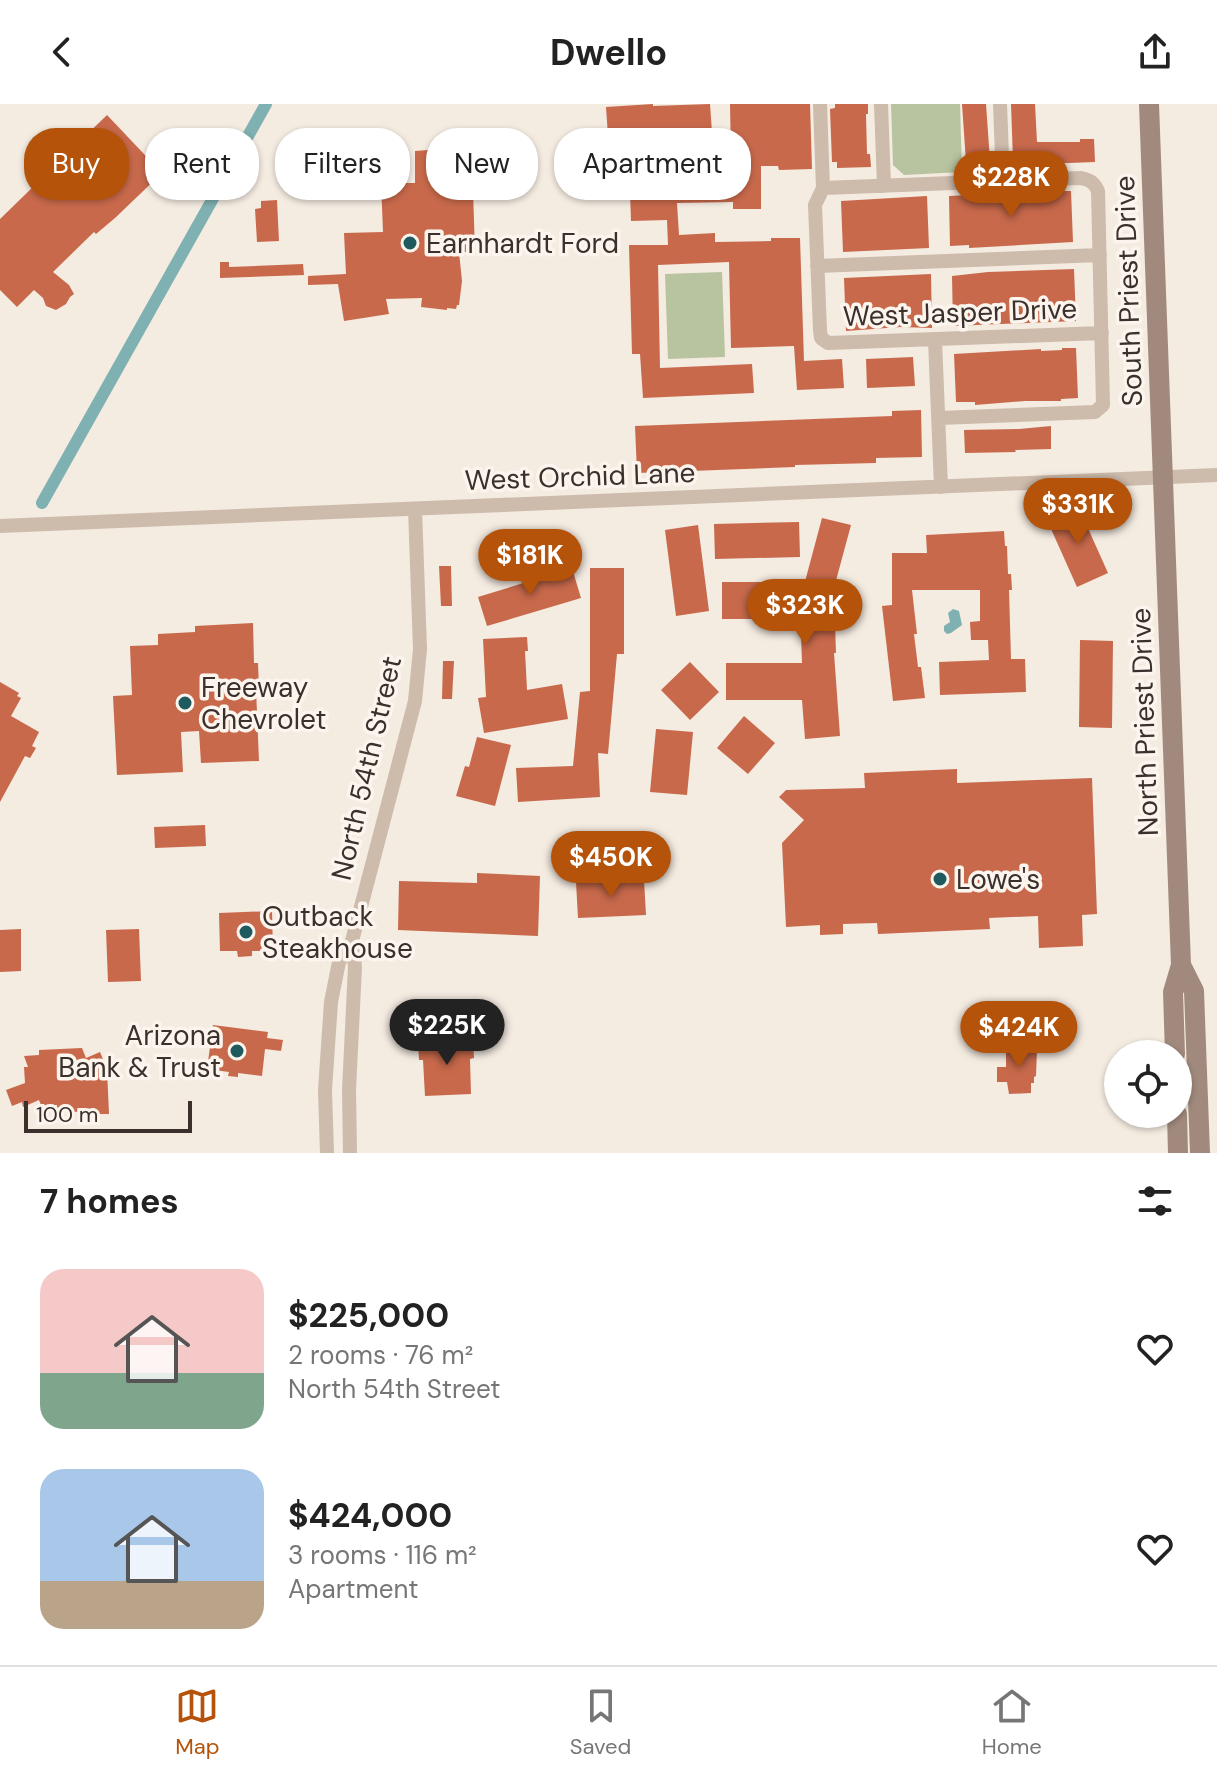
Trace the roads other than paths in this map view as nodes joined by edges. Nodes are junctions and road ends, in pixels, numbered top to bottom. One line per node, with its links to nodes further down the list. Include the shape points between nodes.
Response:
1 (820, 104): 7 (street)
2 (881, 104): 6 (street)
3 (1000, 104): 5 (street)
4 (1149, 104): 14 (main road, South Priest Drive)
5 (1003, 182): 6 (street); 8 (street, via 1090,180 1098,191)
6 (884, 186): 7 (street)
7 (823, 188): 9 (street, via 815,205)
8 (1100, 255): 9 (street); 10 (street)
9 (817, 266): 11 (street, West Jasper Drive, via 821,338 828,343)
10 (1102, 333): 11 (street, West Jasper Drive); 12 (street, via 1103,405 1095,412)
11 (935, 340): 12 (street)
12 (939, 418): 15 (street)
13 (1217, 475): 14 (street, West Orchid Lane)
14 (1163, 477): 15 (street, West Orchid Lane); 19 (main road, North Priest Drive)
15 (941, 487): 16 (street, West Orchid Lane)
16 (415, 509): 17 (street, West Orchid Lane); 18 (street, North 54th Street, via 420,649 415,701)
17 (0, 526)
18 (352, 941): 22 (street, North 54th Street, via 339,962 331,1002); 23 (street, North 54th Street)
19 (1181, 965): 20 (main road, North Priest Drive, via 1173,992); 25 (main road, North Priest Drive, via 1194,991)
20 (1175, 1040)
21 (1177, 1128): 24 (main road)
22 (327, 1153)
23 (350, 1153)
24 (1178, 1153)
25 (1200, 1153)

